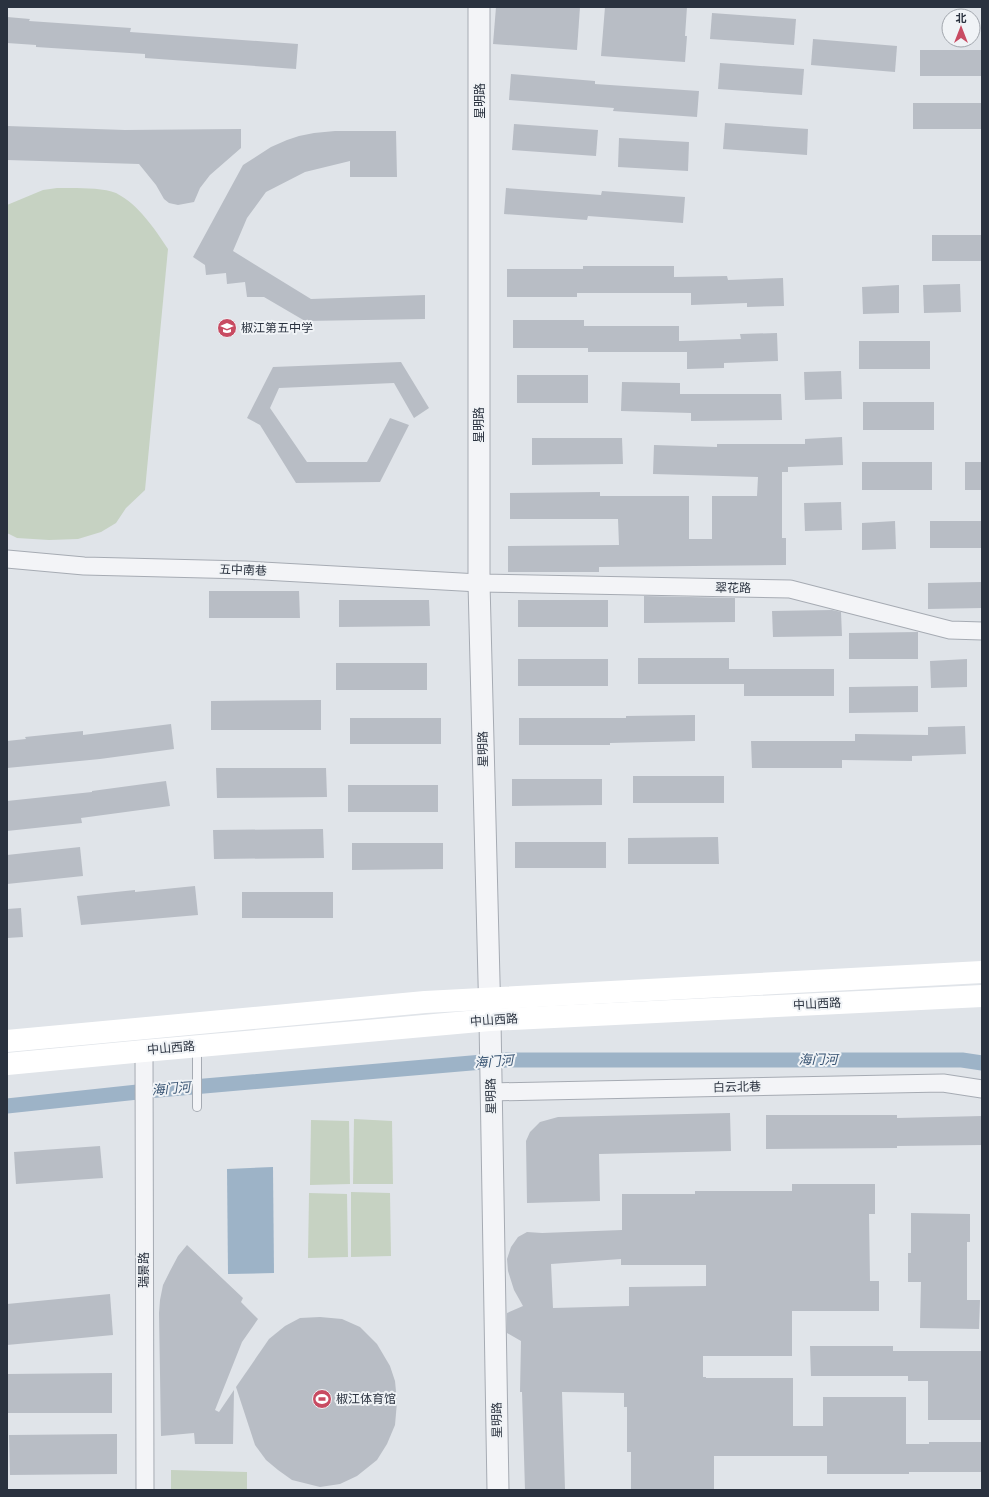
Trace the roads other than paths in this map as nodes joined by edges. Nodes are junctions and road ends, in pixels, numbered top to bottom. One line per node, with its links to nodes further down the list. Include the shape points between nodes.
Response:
1 (480, 7): 3 (street, 星明路)
2 (7, 559): 3 (street, 五中南巷, via 84,566 245,570)
3 (479, 583): 4 (street, 翠花路, via 790,589 950,630); 7 (street, 星明路)
4 (982, 631)
5 (982, 972): 7 (main road, 中山西路)
6 (982, 996): 8 (main road, 中山西路)
7 (489, 998): 8 (street, 星明路); 9 (main road, 中山西路)
8 (490, 1026): 10 (main road, 中山西路); 14 (street, 星明路)
9 (7, 1041)
10 (197, 1056): 11 (main road, 中山西路); 15 (lane)
11 (144, 1060): 12 (main road, 中山西路); 16 (street, 瑞景路)
12 (7, 1064)
13 (982, 1089): 14 (street, 白云北巷, via 943,1083)
14 (491, 1092): 17 (street, 星明路)
15 (197, 1106)
16 (145, 1490)
17 (498, 1490)

